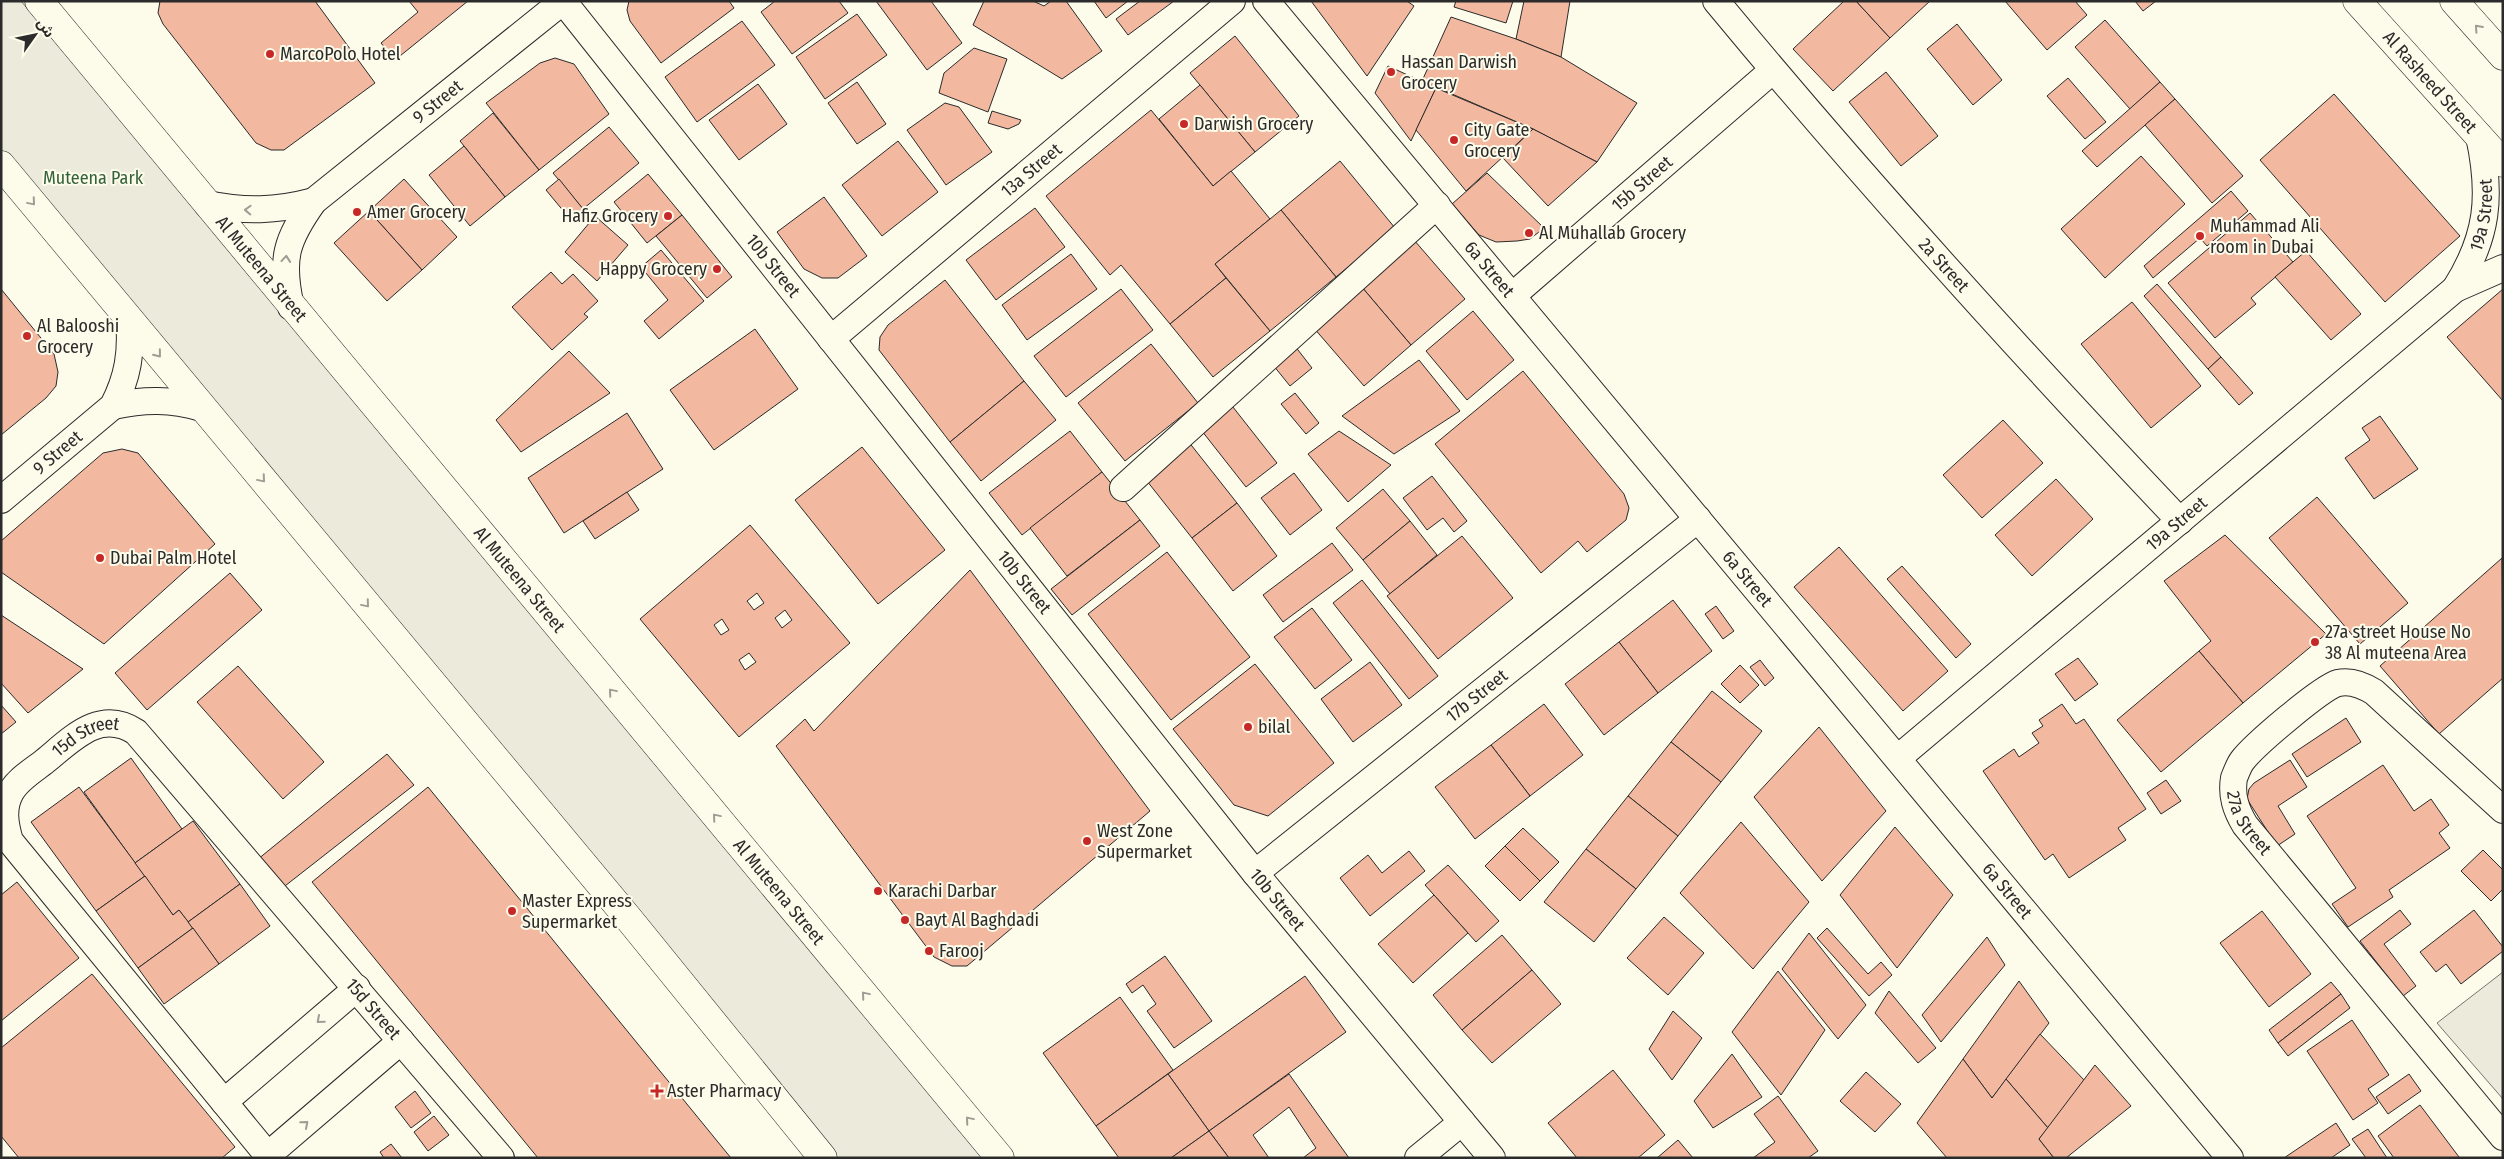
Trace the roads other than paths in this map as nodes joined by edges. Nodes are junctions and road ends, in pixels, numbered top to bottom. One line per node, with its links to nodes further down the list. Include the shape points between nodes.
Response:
1 (39, 1): 14 (street, Al Muteena Street)
2 (563, 1): 13 (street, 9 Street); 21 (street, 10b Street)
3 (1232, 1): 21 (street, 13a Street)
4 (1266, 1): 15 (street, 6a Street)
5 (1716, 1): 9 (street, 2a Street)
6 (2357, 1): 10 (street, Al Rasheed Street)
7 (2454, 1): 8 (street, one-way to 7)
8 (2503, 56)
9 (1772, 70): 18 (street, 15b Street); 27 (street, 2a Street, via 1986,313)
10 (2479, 136): 11 (street, Al Rasheed Street); 17 (street, 19a Street, via 2487,189 2486,216 2469,266)
11 (2503, 163)
12 (1, 165): 20 (street, one-way to 20)
13 (314, 201): 14 (street, 9 Street, one-way to 14, via 260,211 233,210); 19 (street, 9 Street, one-way to 13, via 284,279 287,250 297,224)
14 (207, 204): 19 (street, Al Muteena Street)
15 (1437, 206): 18 (street, 6a Street); 24 (street)
16 (2503, 268): 17 (street, 19a Street)
17 (2455, 289): 27 (street, 19a Street)
18 (1512, 296): 26 (street, 6a Street)
19 (291, 306): 39 (street, Al Muteena Street, one-way to 19)
20 (129, 319): 22 (street, 9 Street, via 129,364); 23 (street, one-way to 23)
21 (831, 339): 30 (street, 10b Street)
22 (113, 406): 23 (street, 9 Street, via 158,400); 25 (street, 9 Street)
23 (202, 408): 38 (street, one-way to 38)
24 (1123, 488)
25 (1, 500)
26 (1698, 518): 28 (street, 6a Street); 30 (street, 17b Street)
27 (2180, 521): 28 (street, 19a Street)
28 (1898, 758): 42 (street, 6a Street)
29 (2503, 810): 35 (street, 27a Street, via 2374,692 2352,682 2328,687 2254,749 2242,761 2232,793 2236,810 2245,825)
30 (1255, 873): 34 (street, 10b Street)
31 (357, 988): 32 (street, 15d Street); 33 (street, one-way to 33); 33 (street, 15d Street, via 153,751 126,725 108,723 91,727 23,778 5,807 5,824 10,840)
32 (401, 1041): 36 (street, one-way to 32); 37 (street, 15d Street)
33 (224, 1102): 36 (street, 15d Street)
34 (1462, 1122): 40 (street); 41 (street, 10b Street)
35 (2503, 1138)
36 (269, 1157)
37 (501, 1158)
38 (824, 1158)
39 (1000, 1158)
40 (1418, 1158)
41 (1492, 1158)
42 (2230, 1158)

